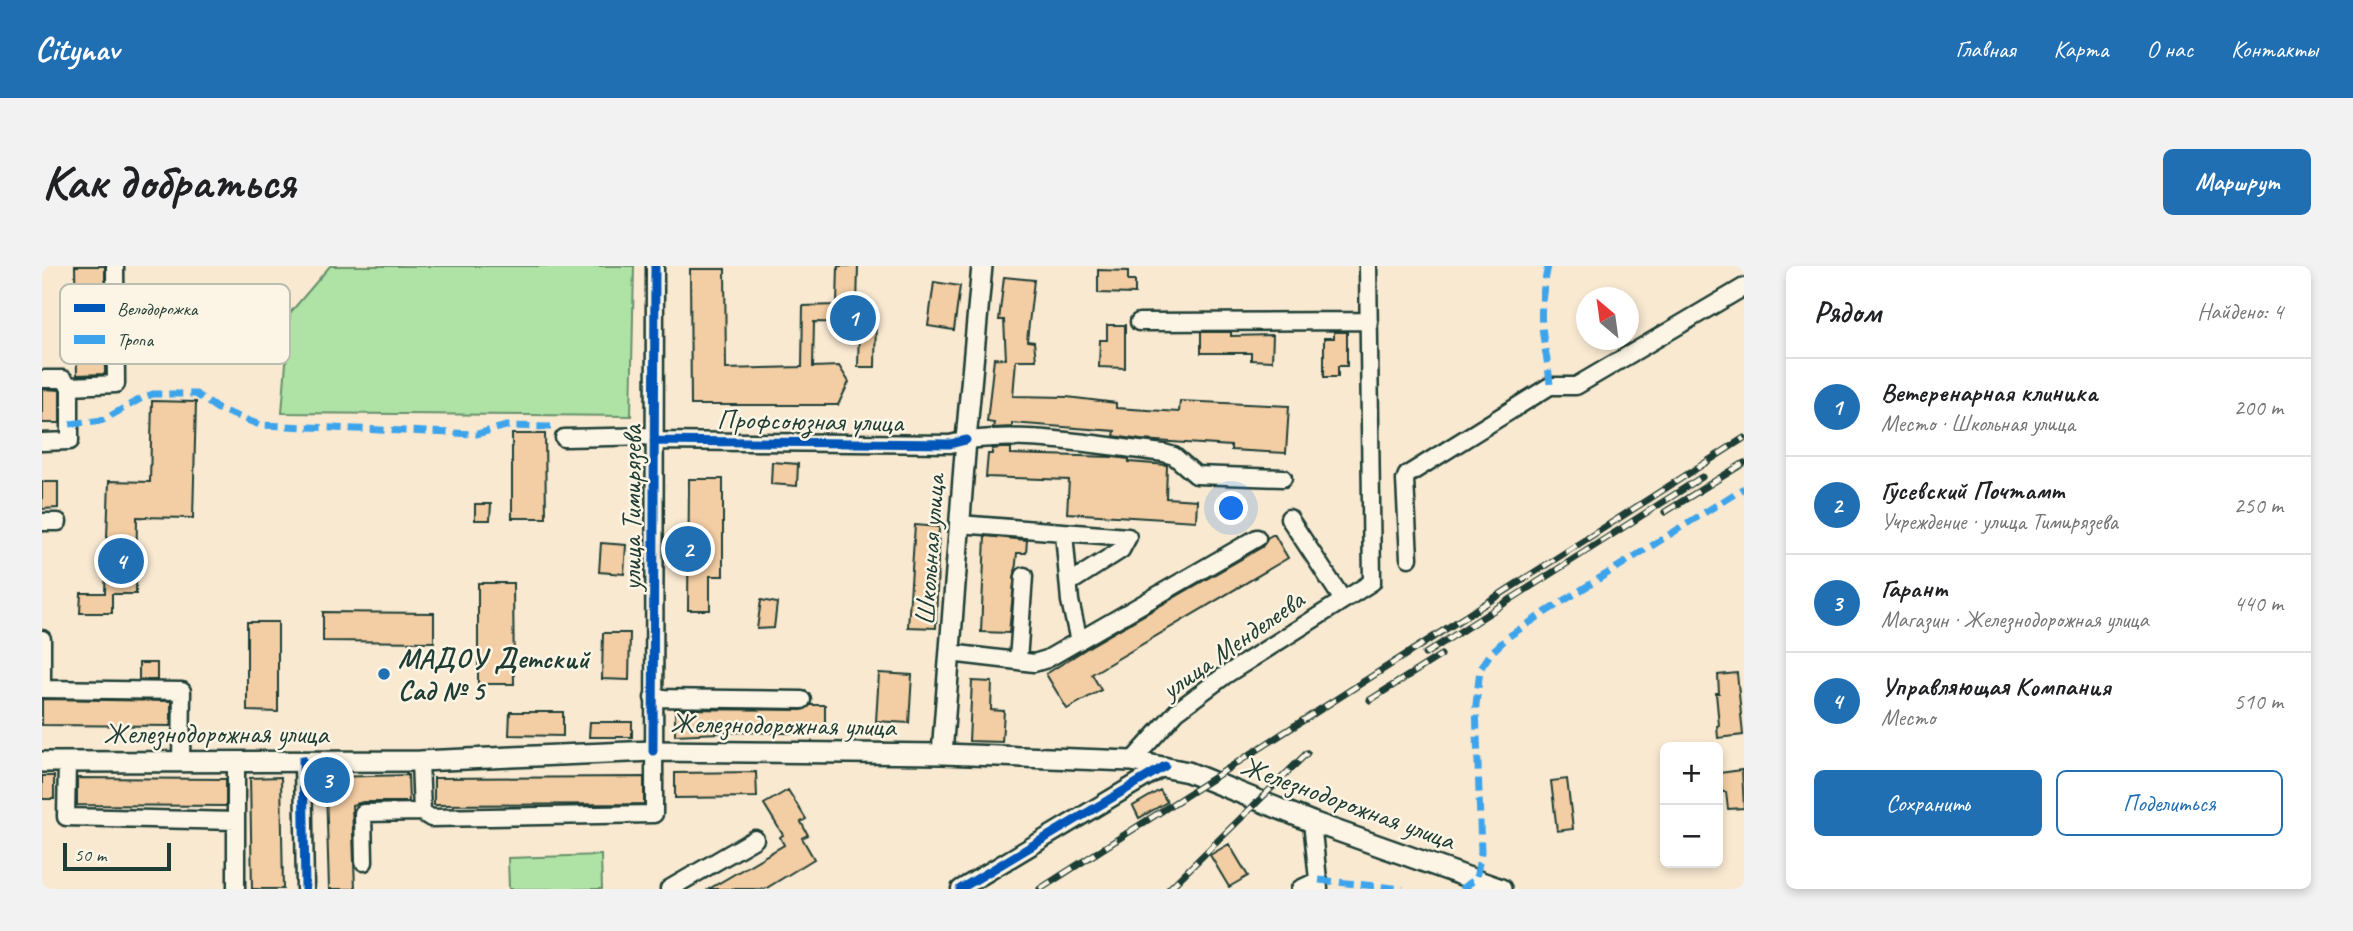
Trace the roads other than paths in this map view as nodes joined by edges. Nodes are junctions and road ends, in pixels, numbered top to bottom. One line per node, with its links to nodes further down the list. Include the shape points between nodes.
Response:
1 (115, 266): 5 (street)
2 (655, 266): 13 (street, улица Тимирязева)
3 (982, 266): 14 (main road, Школьная улица)
4 (1368, 266): 7 (street)
5 (115, 284)
6 (1744, 287): 21 (street, via 1576,386 1550,387 1407,475)
7 (1369, 321): 8 (street); 24 (street, улица Менделеева, via 1373,582)
8 (1139, 323)
9 (116, 364): 11 (street, via 116,384)
10 (42, 379): 11 (street, via 63,379)
11 (70, 386): 15 (street, via 70,441)
12 (564, 438): 13 (street, Профсоюзная улица)
13 (654, 438): 14 (street, Профсоюзная улица, via 950,444); 30 (street, улица Тимирязева)
14 (966, 440): 16 (street, Профсоюзная улица, via 1027,438 1164,453 1196,475); 18 (main road, Школьная улица)
15 (42, 442)
16 (1283, 478)
17 (1289, 518): 24 (street)
18 (959, 524): 19 (street); 27 (main road, Школьная улица)
19 (1064, 533): 23 (street); 23 (street, via 1128,537 1121,551)
20 (1257, 538): 26 (street)
21 (1409, 558)
22 (1024, 576): 28 (street)
23 (1069, 583): 26 (street)
24 (1343, 600): 36 (street, улица Менделеева, via 1186,704)
25 (42, 639): 29 (street)
26 (1079, 641): 28 (street, via 1047,659)
27 (950, 653): 28 (street); 33 (main road, Школьная улица)
28 (1018, 661)
29 (42, 689): 39 (street, via 182,691)
30 (653, 698): 31 (street); 32 (street, улица Тимирязева)
31 (802, 700)
32 (653, 751): 33 (main road, Железнодорожная улица); 35 (main road, Железнодорожная улица); 42 (street, улица Тимирязева, via 654,814 431,818)
33 (943, 754): 36 (main road, Железнодорожная улица)
34 (303, 761): 35 (main road, Железнодорожная улица); 40 (main road, Железнодорожная улица); 49 (street)
35 (420, 761): 42 (street)
36 (1132, 761): 41 (main road, Железнодорожная улица)
37 (42, 762): 38 (main road, Железнодорожная улица)
38 (67, 762): 39 (main road, Железнодорожная улица); 43 (street, via 66,817)
39 (181, 762): 40 (main road, Железнодорожная улица)
40 (236, 762): 43 (street)
41 (1165, 766): 44 (main road, Железнодорожная улица); 51 (street)
42 (422, 811): 46 (street, via 363,813)
43 (236, 821): 48 (street)
44 (1311, 822): 47 (street); 53 (main road, Железнодорожная улица)
45 (755, 839): 50 (street)
46 (364, 862)
47 (1319, 884): 52 (street)
48 (236, 889)
49 (305, 889)
50 (669, 889)
51 (960, 889)
52 (1300, 889)
53 (1501, 889)

